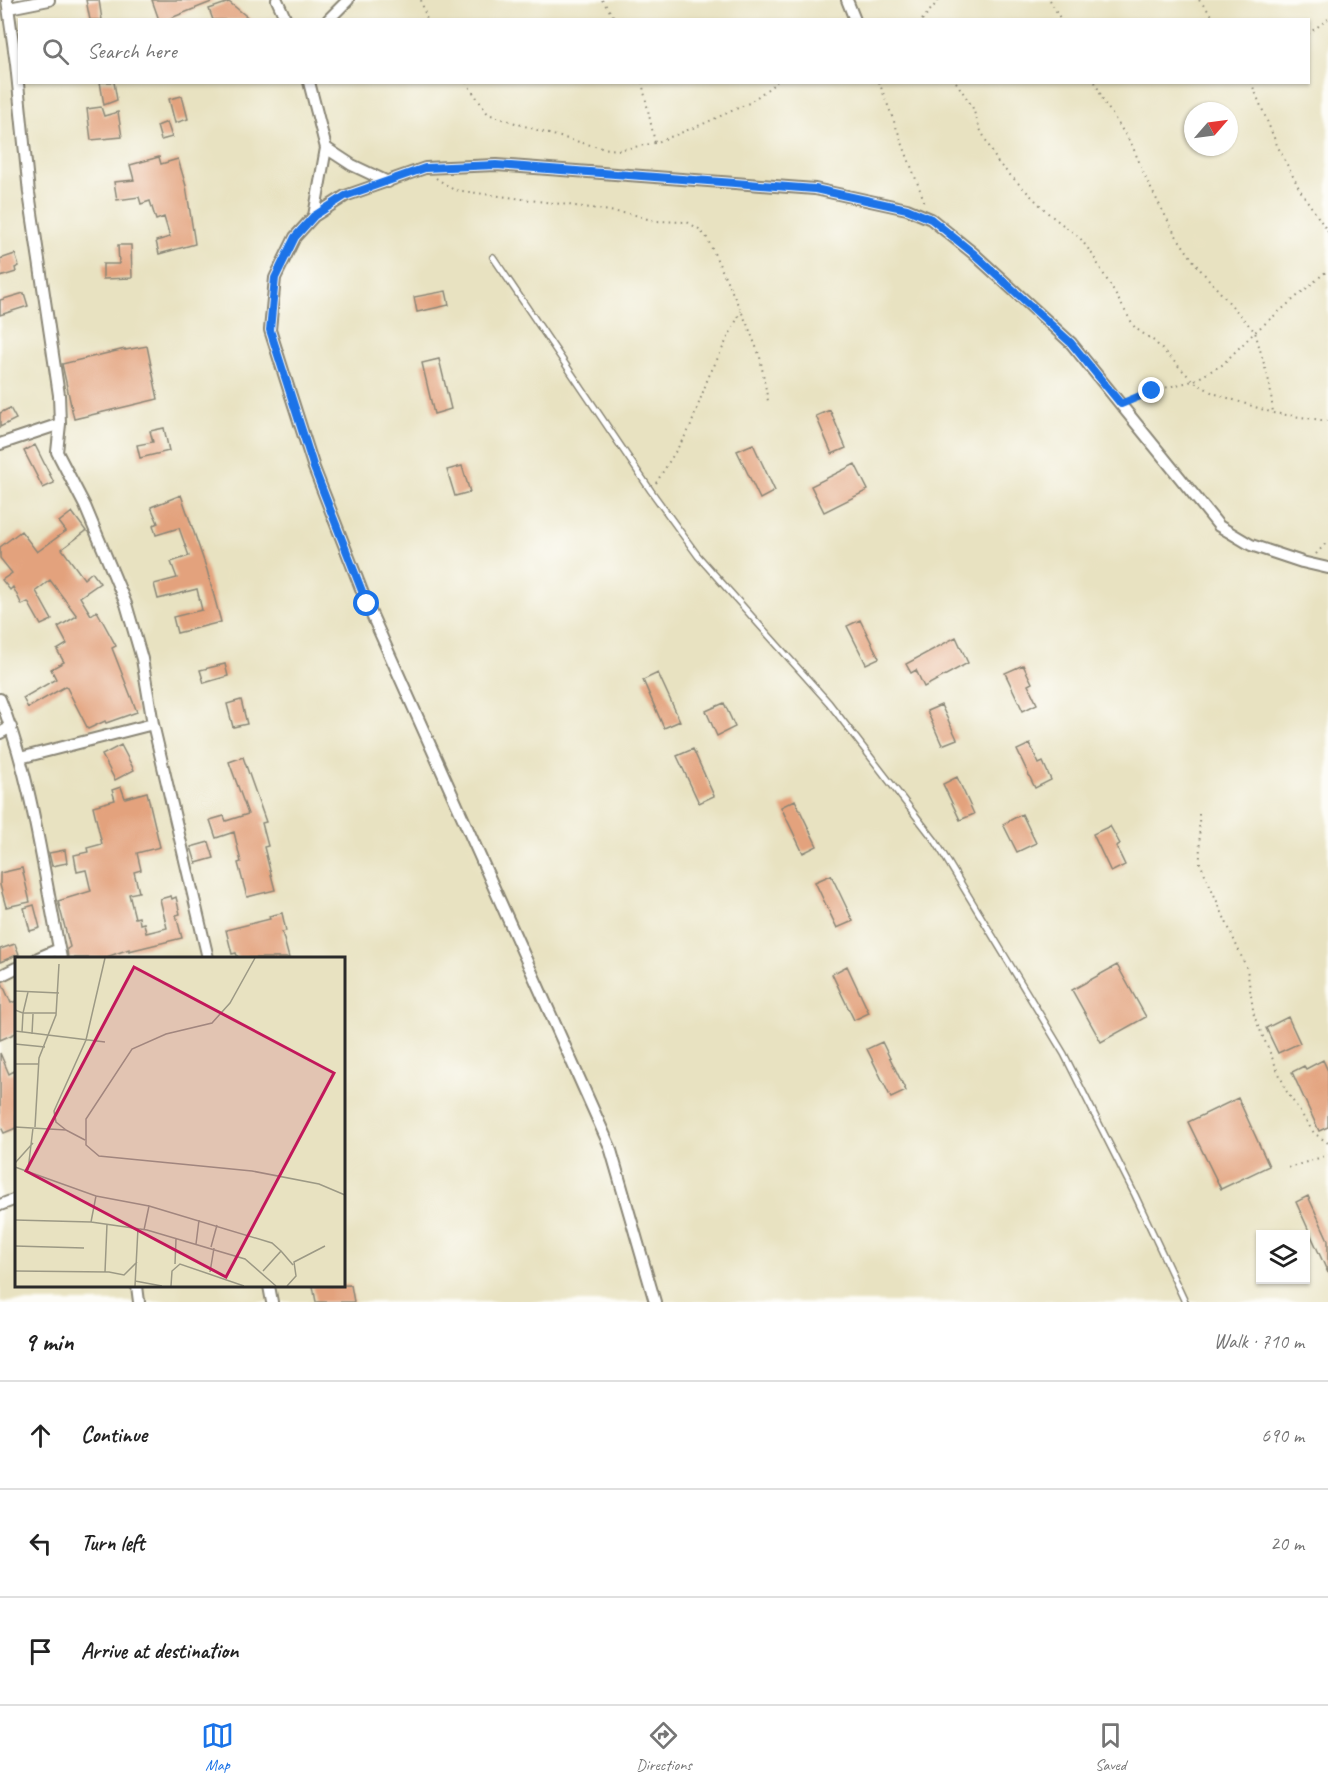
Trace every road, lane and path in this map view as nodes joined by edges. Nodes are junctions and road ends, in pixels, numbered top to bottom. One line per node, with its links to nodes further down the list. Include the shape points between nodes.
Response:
1 (49, 0): 10 (street)
2 (277, 0): 11 (street)
3 (348, 0): 12 (street)
4 (421, 0): 13 (path)
5 (602, 0): 14 (path)
6 (847, 0): 15 (street)
7 (939, 0): 16 (path)
8 (1050, 0): 17 (path)
9 (1199, 0): 18 (path)
10 (8, 4): 45 (street, via 28,193 60,395)
11 (285, 18)
12 (330, 18)
13 (426, 18)
14 (615, 18)
15 (854, 18)
16 (924, 18)
17 (1060, 18)
18 (1214, 18)
19 (1328, 19): 20 (path)
20 (1310, 32)
21 (467, 84): 29 (path, via 488,114 549,134 618,150)
22 (642, 84): 29 (path)
23 (774, 84): 29 (path, via 749,103)
24 (880, 84): 34 (path)
25 (957, 84): 40 (path, via 998,163 1080,238 1135,328 1154,341)
26 (1096, 84): 39 (path, via 1132,145 1175,234 1197,266)
27 (1252, 84): 35 (path, via 1300,190)
28 (312, 86): 30 (street)
29 (654, 143)
30 (326, 148): 31 (street); 33 (street)
31 (388, 182): 33 (street, via 345,196); 34 (street, via 425,168 496,165 815,189 907,209)
32 (443, 184): 38 (path, via 454,190 635,215 654,222 687,222 707,238)
33 (314, 216): 71 (street, via 295,237 275,278 270,330 314,468 367,604 610,1147)
34 (931, 219): 42 (street, via 1071,343)
35 (1328, 232)
36 (493, 257): 47 (lane)
37 (1328, 270): 39 (path)
38 (741, 311): 41 (path, via 760,357); 47 (path, via 708,378 690,428)
39 (1255, 332): 40 (path, via 1222,365); 43 (path, via 1270,384)
40 (1193, 381): 42 (path); 43 (path, via 1213,393)
41 (768, 401)
42 (1121, 404): 49 (street, via 1219,526 1251,545)
43 (1273, 413): 44 (path)
44 (1328, 421)
45 (60, 424): 46 (street); 52 (street, via 57,452 85,506 126,604 142,659)
46 (0, 444)
47 (651, 491): 72 (lane, via 698,556 829,703 936,842 1064,1054)
48 (1328, 541): 49 (path)
49 (1308, 563): 50 (street)
50 (1328, 568)
51 (0, 699): 53 (street)
52 (153, 724): 55 (street); 59 (street)
53 (11, 727): 54 (street); 55 (street)
54 (0, 732)
55 (20, 758): 57 (street)
56 (1199, 814): 62 (path, via 1200,863 1247,969 1254,1016 1287,1092 1314,1133)
57 (60, 954): 58 (street)
58 (44, 957)
59 (208, 957)
60 (15, 968): 61 (street)
61 (0, 976)
62 (1328, 1143)
63 (1328, 1155): 64 (path)
64 (1288, 1168)
65 (15, 1199): 66 (street)
66 (0, 1205)
67 (137, 1287): 69 (street)
68 (269, 1287): 70 (street)
69 (140, 1302)
70 (272, 1302)
71 (655, 1302)
72 (1185, 1302)

